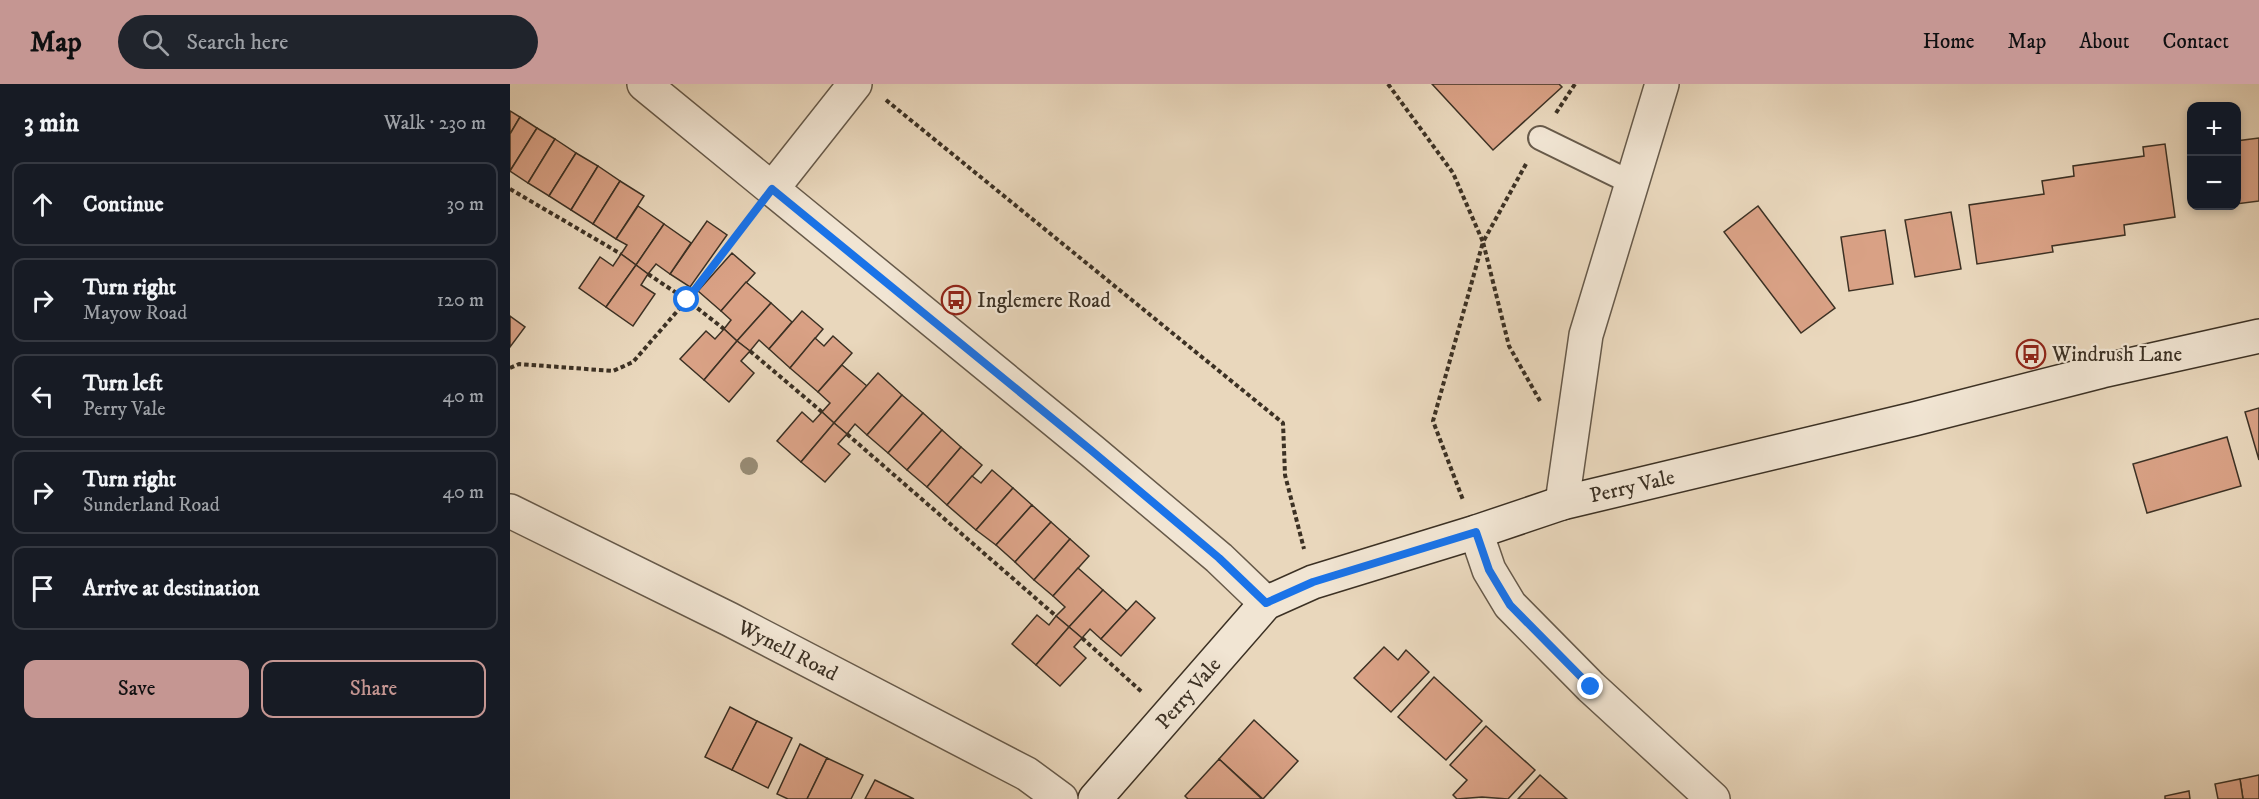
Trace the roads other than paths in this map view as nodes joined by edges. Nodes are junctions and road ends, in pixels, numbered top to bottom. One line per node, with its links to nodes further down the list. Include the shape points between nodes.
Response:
1 (644, 84): 6 (street)
2 (855, 84): 6 (street)
3 (1662, 84): 5 (street)
4 (1540, 138): 5 (lane)
5 (1630, 182): 8 (street, via 1586,335)
6 (772, 189): 11 (street, via 1111,466)
7 (2259, 336): 8 (street, Perry Vale)
8 (1562, 503): 10 (street, Perry Vale)
9 (510, 510): 12 (street, Wynell Road, via 1027,774)
10 (1476, 532): 11 (street, Perry Vale, via 1313,582); 14 (street, via 1489,570 1510,605 1591,687)
11 (1266, 603): 13 (street, Perry Vale)
12 (1061, 799)
13 (1095, 799)
14 (1713, 799)

